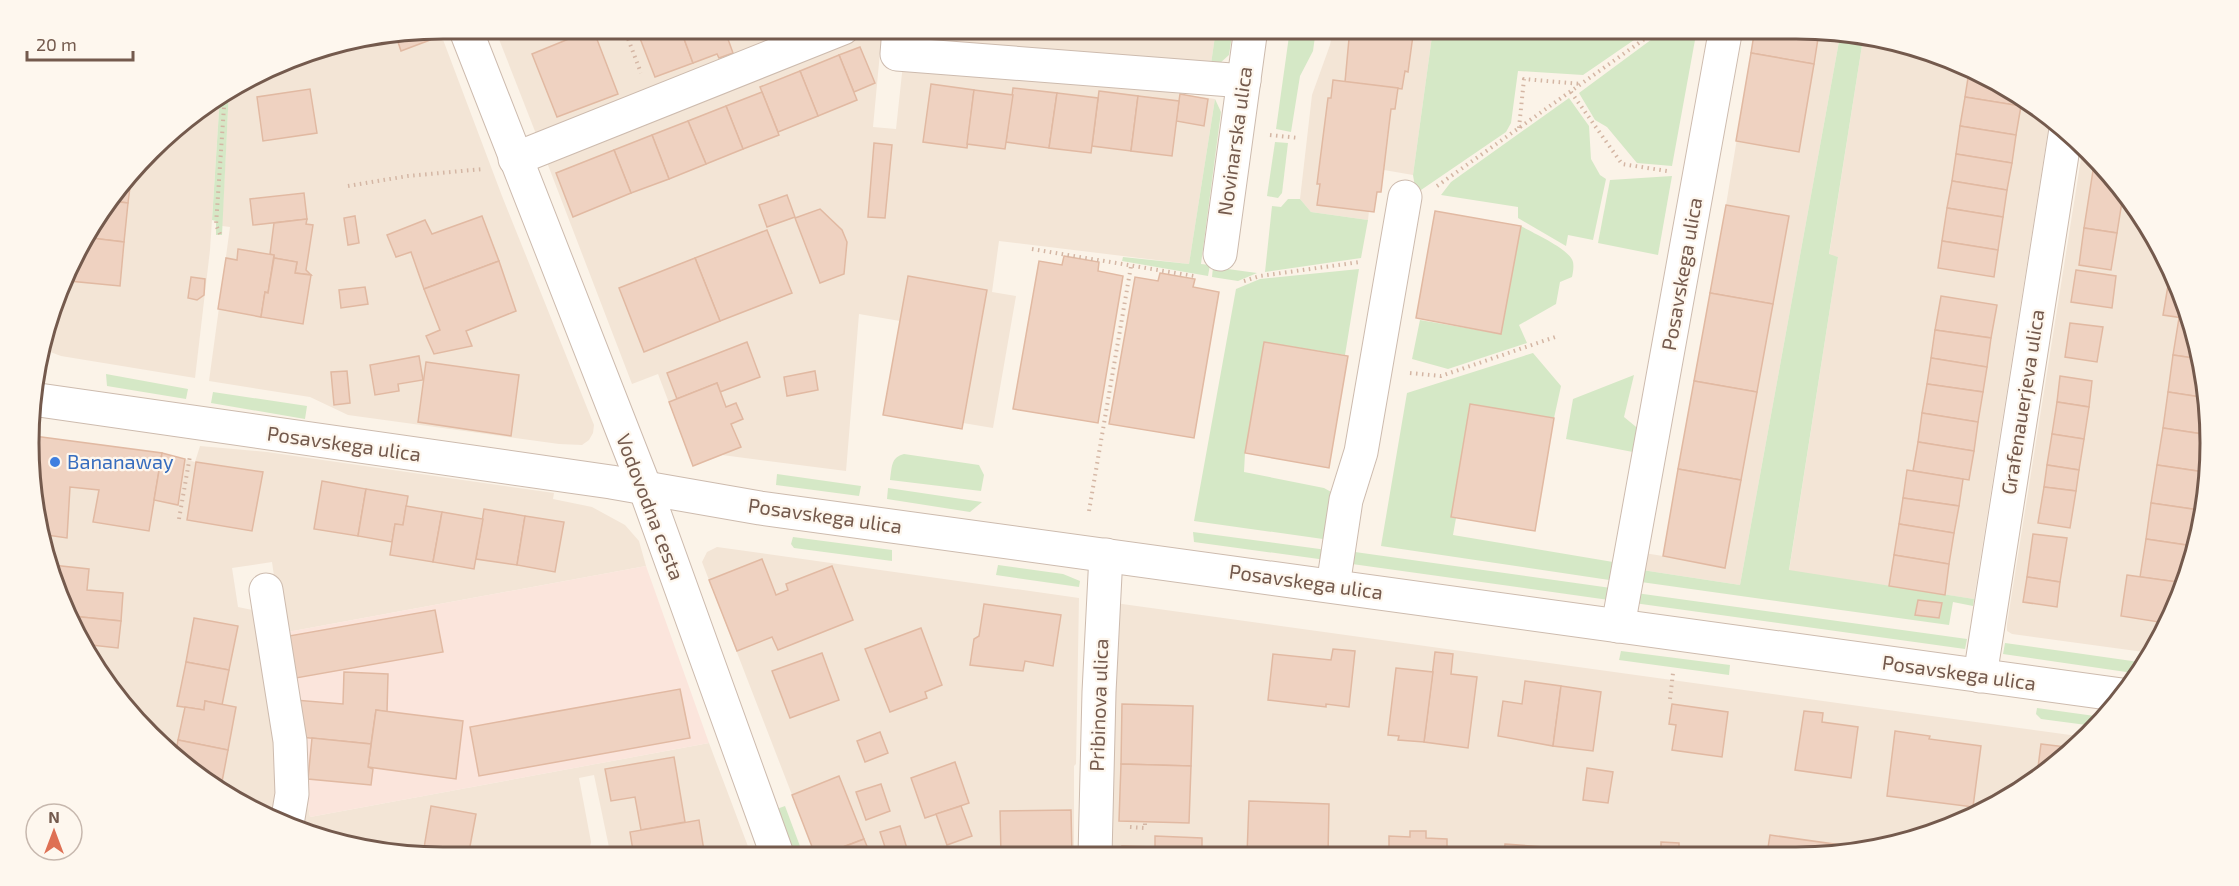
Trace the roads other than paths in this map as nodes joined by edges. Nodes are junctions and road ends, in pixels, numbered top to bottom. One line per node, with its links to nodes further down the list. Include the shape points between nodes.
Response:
1 (468, 39): 8 (street, Vodovodna cesta)
2 (815, 39): 8 (street)
3 (1250, 39): 6 (street, Novinarska ulica)
4 (1724, 39): 16 (street, Posavskega ulica)
5 (898, 41): 6 (street)
6 (1244, 81): 10 (street, Novinarska ulica)
7 (2064, 141): 17 (street, Grafenauerjeva ulica)
8 (503, 163): 12 (street, Vodovodna cesta)
9 (1417, 195): 14 (street, via 1393,267 1361,452 1346,500)
10 (1209, 265)
11 (41, 400): 12 (street, Posavskega ulica)
12 (645, 489): 13 (street, Posavskega ulica); 20 (street, Vodovodna cesta)
13 (1106, 555): 14 (street, Posavskega ulica); 21 (street, Pribinova ulica)
14 (1333, 586): 16 (street, Posavskega ulica)
15 (267, 590): 19 (street, via 291,752)
16 (1618, 626): 17 (street, Posavskega ulica)
17 (1980, 676): 18 (street, Posavskega ulica)
18 (2113, 694)
19 (289, 816)
20 (774, 847)
21 (1095, 847)

